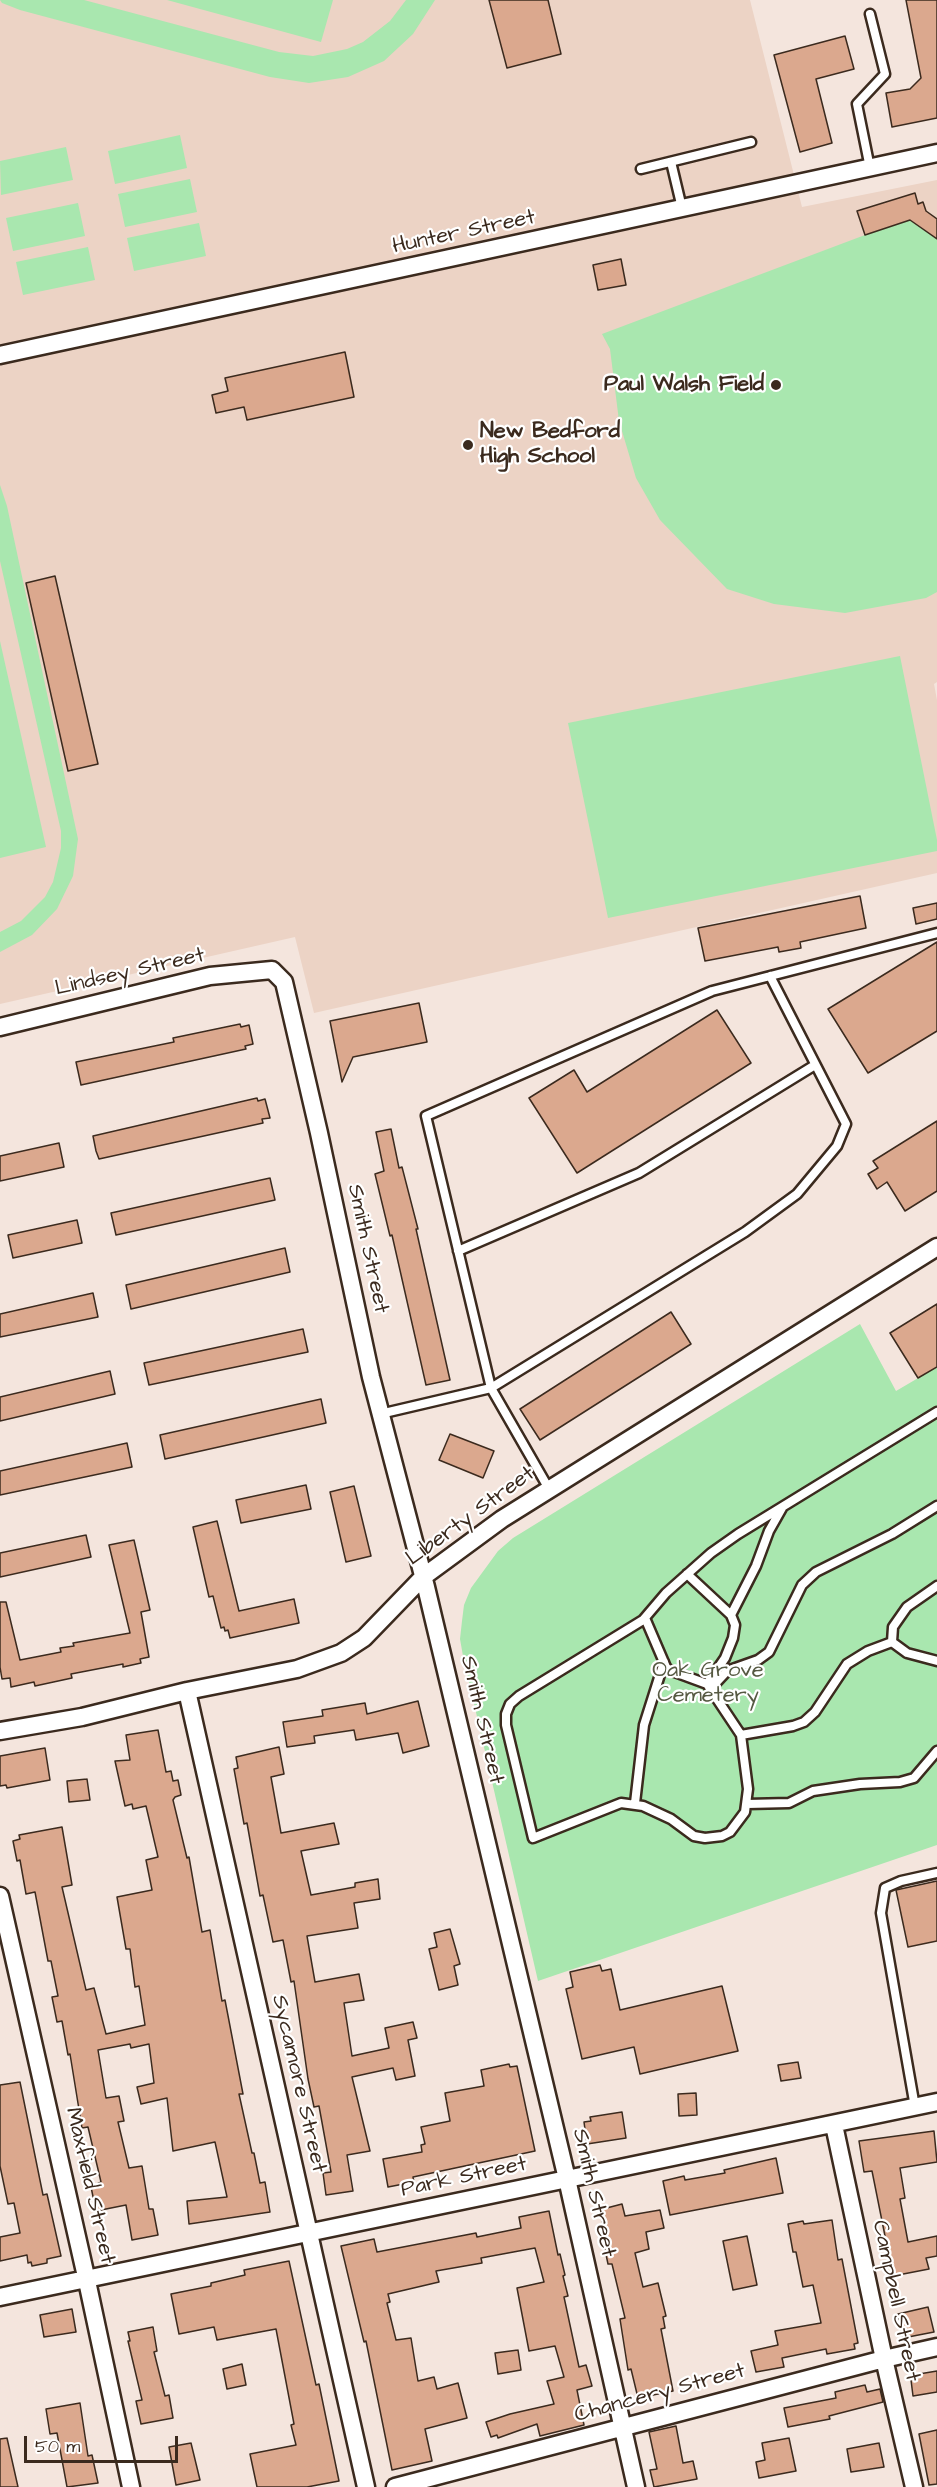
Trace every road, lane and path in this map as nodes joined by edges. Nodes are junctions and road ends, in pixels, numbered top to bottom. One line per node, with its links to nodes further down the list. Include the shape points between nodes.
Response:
1 (870, 14): 5 (lane, via 885,74 857,104)
2 (751, 142): 4 (lane)
3 (937, 153): 5 (street, Hunter Street)
4 (672, 162): 6 (lane); 7 (lane)
5 (870, 168): 7 (street, Hunter Street)
6 (641, 169)
7 (682, 208): 8 (street, Hunter Street)
8 (0, 355)
9 (937, 933): 11 (lane)
10 (272, 969): 12 (street, Lindsey Street, via 210,976); 18 (street, Smith Street, via 284,982)
11 (770, 976): 13 (lane); 15 (lane, via 712,991 426,1116)
12 (0, 1027)
13 (815, 1065): 15 (lane, via 639,1173); 16 (lane, via 846,1125 823,1166 797,1194 745,1232)
14 (937, 1247): 19 (street, Liberty Street)
15 (458, 1251): 16 (lane)
16 (491, 1389): 18 (lane); 19 (lane)
17 (937, 1412): 21 (lane)
18 (380, 1414): 23 (street, Smith Street)
19 (549, 1489): 23 (street, Liberty Street)
20 (937, 1506): 30 (lane, via 892,1534 816,1572 802,1585 769,1652 727,1671)
21 (782, 1507): 22 (lane, via 711,1552); 25 (lane)
22 (687, 1574): 25 (lane); 26 (lane)
23 (423, 1577): 31 (street, Liberty Street, via 364,1638 341,1653 297,1669); 42 (street, Smith Street)
24 (937, 1586): 27 (lane, via 907,1607 893,1627)
25 (730, 1615): 30 (lane, via 735,1625 733,1638)
26 (645, 1618): 29 (lane); 35 (lane, via 519,1696 510,1704 506,1719 533,1838 614,1805)
27 (892, 1642): 28 (lane, via 907,1653); 33 (lane, via 847,1664 804,1722)
28 (937, 1661)
29 (664, 1662): 30 (lane, via 669,1670); 35 (lane, via 644,1725)
30 (709, 1686): 33 (lane)
31 (187, 1691): 32 (street, Liberty Street, via 82,1717); 43 (street, Sycamore Street)
32 (0, 1731)
33 (741, 1735): 36 (lane)
34 (937, 1751): 36 (lane, via 914,1778 900,1782 813,1791 789,1803)
35 (635, 1803): 36 (lane, via 665,1816 694,1836 705,1838 729,1832 741,1819)
36 (747, 1804)
37 (937, 1873): 40 (lane, via 885,1888 881,1913)
38 (0, 1896): 44 (street, Maxfield Street)
39 (937, 2102): 40 (street, Park Street)
40 (915, 2107): 41 (street, Park Street)
41 (834, 2125): 42 (street, Park Street); 47 (street, Campbell Street)
42 (567, 2179): 43 (street, Park Street); 48 (street, Smith Street)
43 (309, 2234): 44 (street, Park Street); 50 (street, Sycamore Street)
44 (87, 2281): 45 (street, Park Street); 49 (street, Maxfield Street)
45 (0, 2297)
46 (937, 2347): 47 (street, Chancery Street)
47 (884, 2359): 48 (street, Chancery Street); 53 (street, Campbell Street)
48 (622, 2427): 51 (street, Chancery Street); 52 (street, Smith Street)
49 (131, 2487)
50 (366, 2487)
51 (395, 2487)
52 (636, 2487)
53 (914, 2487)

